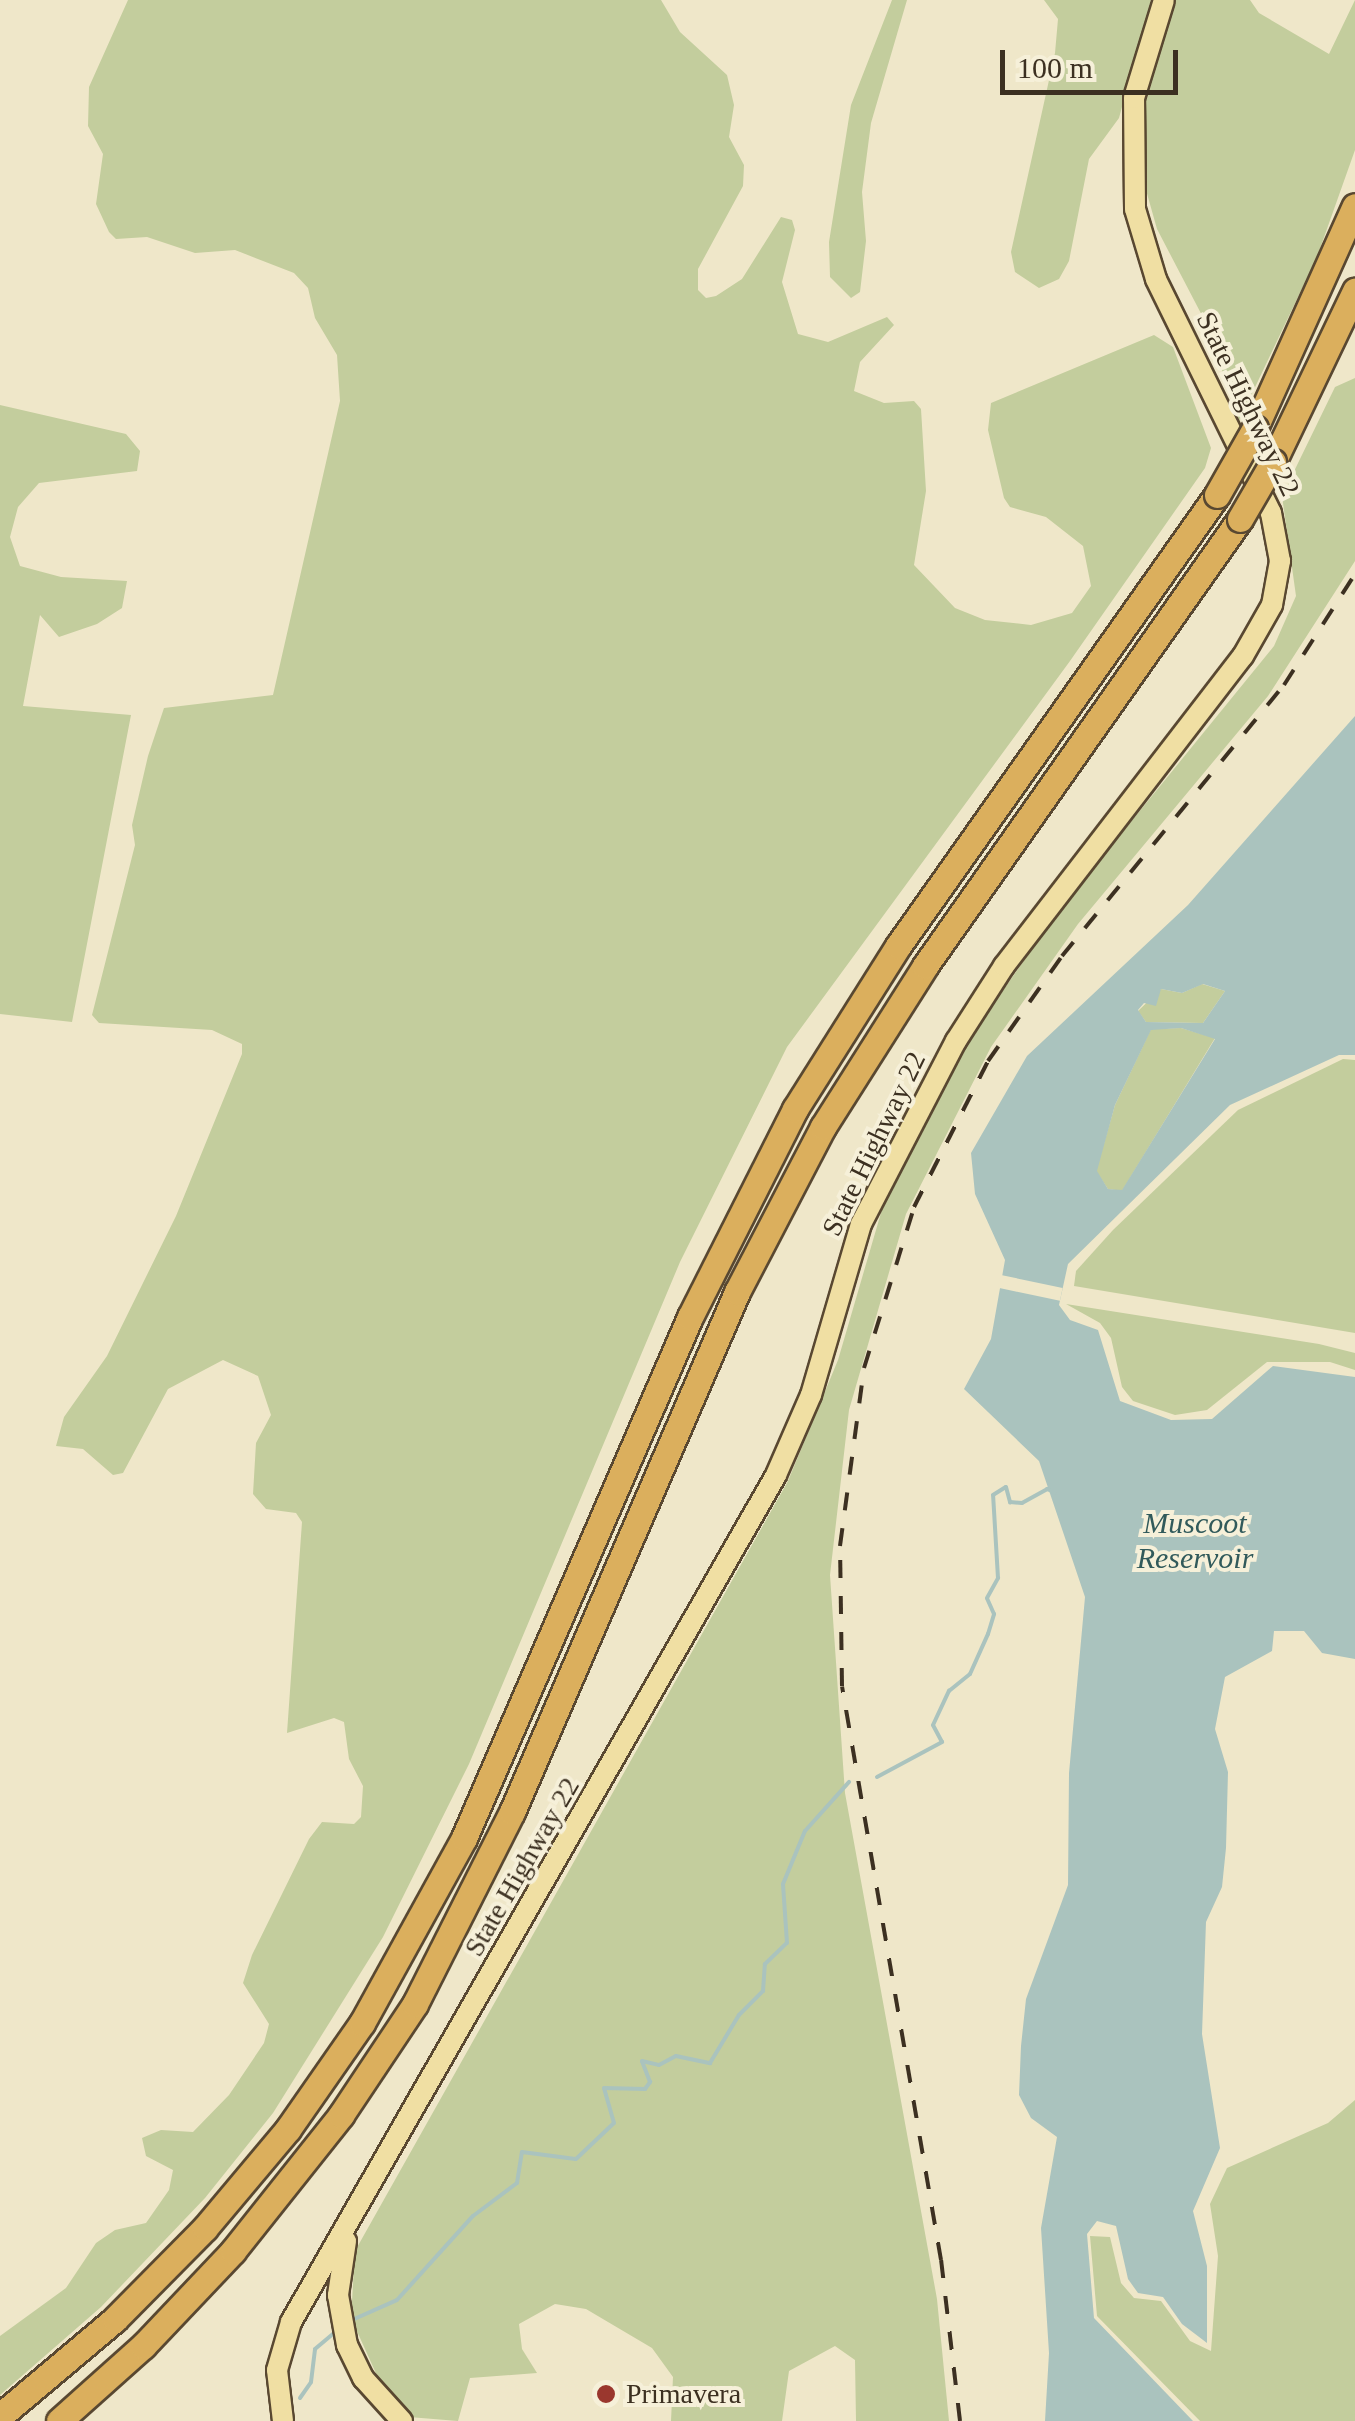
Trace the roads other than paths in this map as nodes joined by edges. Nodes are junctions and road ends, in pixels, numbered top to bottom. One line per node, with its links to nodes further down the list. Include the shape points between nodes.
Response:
1 (1164, 0): 4 (main road, State Highway 22, via 1142,60 1130,144 1135,208 1147,254 1274,524 1280,570 1272,605 1243,656 1004,966 956,1042 861,1224 812,1394 776,1475)
2 (1355, 206): 5 (highway, bridge, via 1218,495 898,946 795,1109 690,1317 464,1838 362,2023 288,2129 205,2228 115,2319)
3 (1355, 291): 6 (highway, bridge, via 1274,462 1240,518 925,966 814,1144 737,1292 483,1878 415,2004 252,2230 143,2346)
4 (372, 2185): 7 (main road, via 284,2339 278,2370); 8 (main road, via 345,2244 339,2312 363,2378)
5 (0, 2416)
6 (59, 2421)
7 (283, 2421)
8 (402, 2421)

